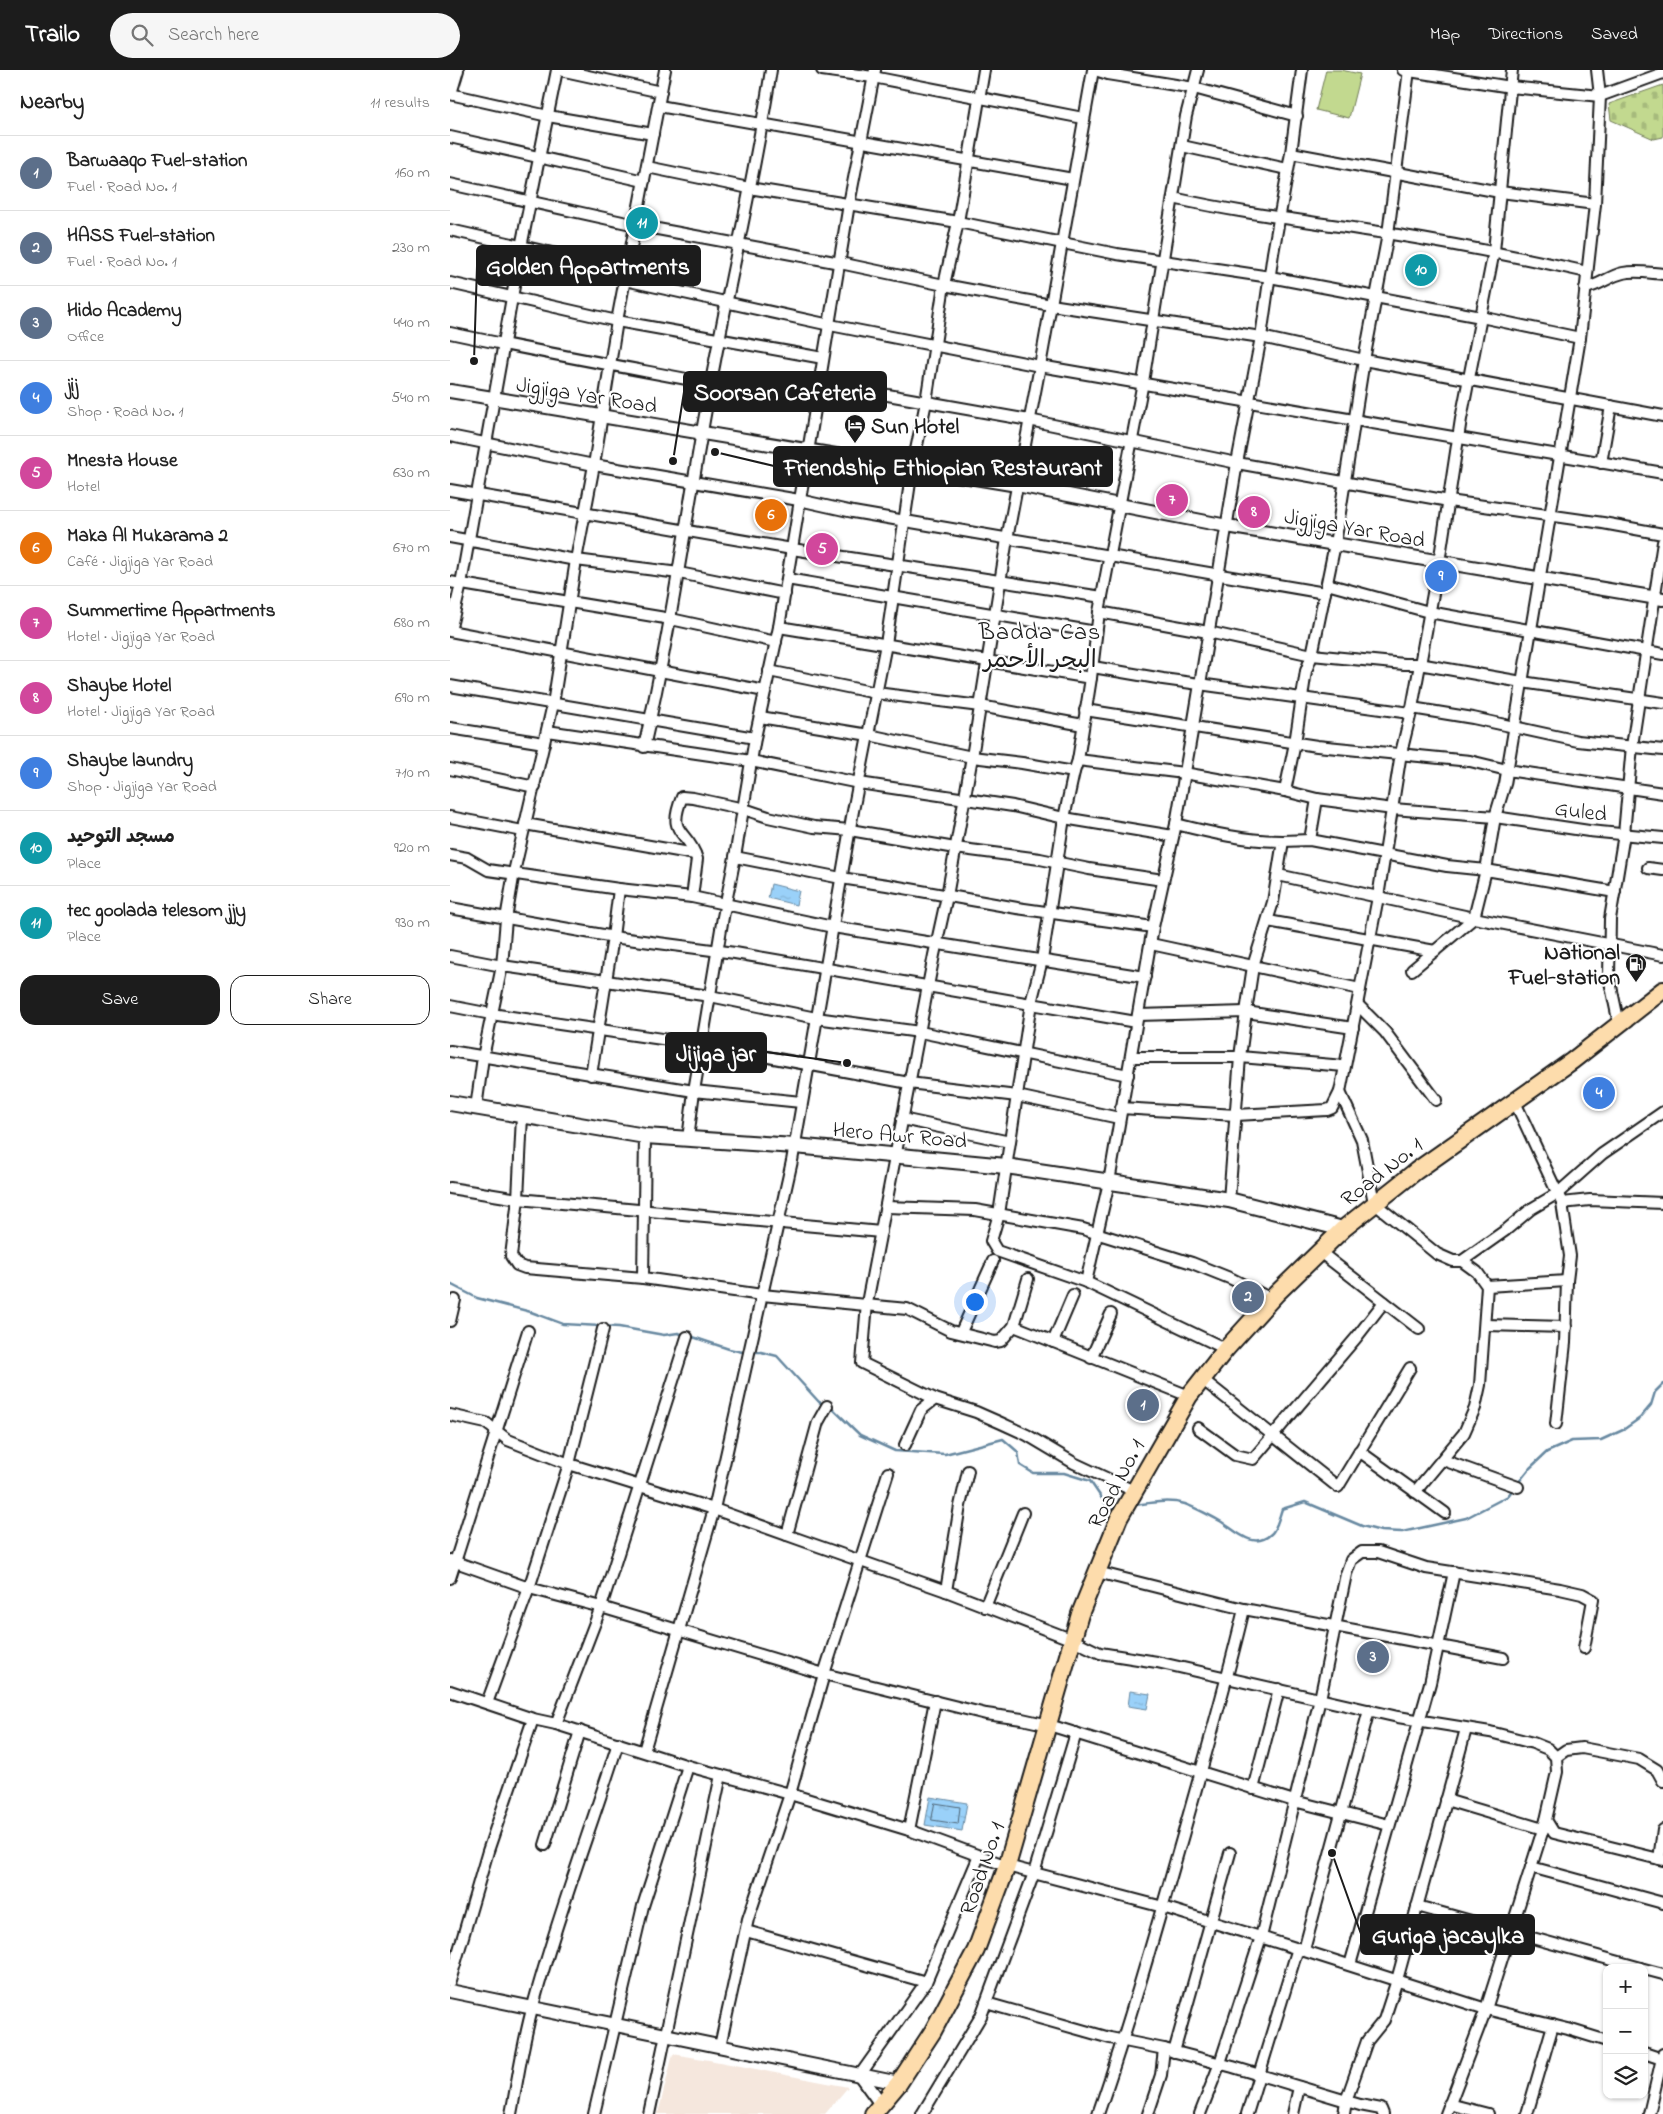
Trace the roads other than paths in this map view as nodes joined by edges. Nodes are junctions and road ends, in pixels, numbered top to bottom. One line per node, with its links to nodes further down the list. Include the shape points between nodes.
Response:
1 (558, 70): 18 (street); 23 (street)
2 (665, 70): 18 (street)
3 (771, 70): 26 (street)
4 (822, 70): 13 (street)
5 (984, 70): 21 (street)
6 (1094, 70): 16 (street); 25 (street)
7 (1198, 70): 16 (street)
8 (1302, 70): 24 (street)
9 (1407, 70): 15 (street); 36 (street)
10 (1512, 70): 15 (street)
11 (1597, 70): 20 (street)
12 (453, 72): 17 (main road)
13 (874, 73): 21 (street); 29 (street)
14 (1663, 73): 20 (street)
15 (1511, 87): 20 (street); 41 (street)
16 (1194, 88): 24 (street); 30 (street)
17 (450, 90)
18 (661, 92): 22 (street)
19 (450, 94): 23 (street)
20 (1600, 96): 45 (street)
21 (978, 98): 25 (street); 33 (street)
22 (660, 106): 26 (street); 27 (street)
23 (548, 116): 27 (street); 32 (street)
24 (1297, 116): 31 (street)
25 (1083, 118): 37 (street)
26 (763, 125): 29 (street); 40 (street)
27 (653, 134): 34 (street)
28 (450, 137): 32 (street)
29 (862, 141): 33 (street); 44 (street)
30 (1182, 146): 35 (street); 42 (street)
31 (1291, 152): 35 (street); 36 (street)
32 (540, 158): 38 (street); 43 (street)
33 (969, 161): 37 (street); 47 (street)
34 (647, 167): 38 (street); 40 (street)
35 (1287, 169): 46 (street)
36 (1396, 173): 41 (street); 50 (street)
37 (1073, 179): 52 (street)
38 (644, 181): 48 (street)
39 (450, 184): 43 (street)
40 (749, 188): 44 (street); 51 (street)
41 (1500, 192): 45 (street); 54 (street)
42 (1173, 198): 46 (street); 55 (street)
43 (531, 202): 48 (street); 53 (street)
44 (849, 204): 47 (street); 56 (street)
45 (1595, 204): 57 (street)
46 (1280, 219): 50 (street); 60 (street)
47 (958, 222): 52 (street); 62 (street)
48 (636, 225): 51 (street); 59 (street)
49 (450, 230): 53 (street)
50 (1388, 234): 54 (street); 64 (street)
51 (738, 243): 56 (street); 66 (street)
52 (1063, 243): 55 (street); 67 (street)
53 (521, 248): 59 (street); 65 (street)
54 (1494, 251): 57 (street); 68 (street)
55 (1162, 261): 60 (street); 70 (street)
56 (840, 263): 62 (street); 71 (street)
57 (1587, 272): 63 (street)
58 (1663, 274): 63 (street, via 1621,273)
59 (626, 275): 66 (street); 69 (street)
60 (1270, 277): 64 (street); 73 (street)
61 (450, 282): 65 (street)
62 (944, 285): 67 (street); 77 (street)
63 (1586, 288): 74 (street)
64 (1375, 297): 68 (street); 79 (street)
65 (513, 298): 69 (street); 76 (street)
66 (726, 302): 71 (street); 75 (street)
67 (1051, 304): 70 (street); 81 (street)
68 (1481, 317): 74 (street); 82 (street)
69 (617, 321): 75 (street); 80 (street)
70 (1153, 321): 73 (street); 84 (street)
71 (830, 325): 77 (street); 78 (street)
72 (450, 333): 76 (street)
73 (1261, 337): 79 (street); 90 (street)
74 (1580, 338): 87 (street)
75 (719, 340): 78 (street); 83 (street)
76 (504, 344): 80 (street); 88 (street)
77 (936, 344): 81 (street); 89 (street)
78 (824, 358): 85 (street)
79 (1364, 360): 82 (street); 96 (street)
80 (610, 366): 83 (street); 94 (street)
81 (1040, 366): 84 (street); 95 (street)
82 (1470, 379): 87 (street); 99 (street)
83 (710, 382): 91 (street); 97 (street)
84 (1143, 382): 90 (street); 101 (street)
85 (820, 383): 89 (street); 91 (street)
86 (450, 391): 88 (street, Jigjiga Yar Road)
87 (1570, 398): 92 (street); 103 (street)
88 (494, 399): 94 (street, Jigjiga Yar Road); 100 (street)
89 (926, 402): 95 (street); 107 (street)
90 (1248, 402): 96 (street); 104 (street)
91 (815, 404): 102 (street)
92 (1611, 406): 93 (street); 105 (street)
93 (1663, 416)
94 (602, 417): 97 (street, Jigjiga Yar Road); 106 (street)
95 (1029, 420): 101 (street); 111 (street)
96 (1354, 420): 99 (street); 110 (street)
97 (702, 434): 102 (street, Jigjiga Yar Road); 109 (street)
98 (450, 436): 100 (street)
99 (1458, 439): 103 (street); 115 (street)
100 (486, 442): 106 (street); 113 (street)
101 (1131, 442): 104 (street); 116 (street)
102 (808, 452): 107 (street, Jigjiga Yar Road); 114 (street)
103 (1559, 456): 105 (street); 118 (street)
104 (1237, 463): 110 (street); 120 (street)
105 (1601, 463): 108 (street)
106 (594, 465): 109 (street); 117 (street)
107 (912, 469): 111 (street, Jigjiga Yar Road); 119 (street)
108 (1663, 473)
109 (692, 481): 114 (street); 121 (street)
110 (1344, 482): 115 (street); 127 (street)
111 (1017, 485): 116 (street, Jigjiga Yar Road); 124 (street)
112 (450, 490): 113 (street)
113 (478, 496): 117 (street); 125 (street)
114 (799, 500): 119 (street); 128 (street)
115 (1449, 501): 118 (street); 131 (street)
116 (1120, 504): 120 (street, Jigjiga Yar Road); 129 (street)
117 (585, 513): 121 (street); 130 (street)
118 (1551, 516): 122 (street); 135 (street)
119 (905, 520): 124 (street); 132 (street)
120 (1227, 526): 127 (street, Jigjiga Yar Road); 134 (street)
121 (685, 531): 128 (street); 133 (street)
122 (1663, 534)
123 (450, 537): 125 (street)
124 (1007, 539): 129 (street); 137 (street)
125 (468, 541): 130 (street); 139 (street)
126 (1663, 542): 144 (street)
127 (1335, 544): 131 (street, Jigjiga Yar Road); 140 (street)
128 (792, 549): 132 (street); 136 (street)
129 (1110, 556): 134 (street); 142 (street)
130 (576, 560): 133 (street); 145 (street)
131 (1438, 562): 135 (street, Jigjiga Yar Road); 147 (street)
132 (898, 566): 137 (street); 143 (street)
133 (679, 573): 141 (street); 149 (street)
134 (1218, 574): 140 (street); 154 (street)
135 (1540, 578): 144 (street, Jigjiga Yar Road); 151 (street)
136 (787, 579): 141 (street); 143 (street)
137 (1000, 580): 142 (street); 148 (street)
138 (450, 582): 139 (street)
139 (461, 584): 145 (street); 152 (street)
140 (1326, 588): 147 (street); 160 (street)
141 (784, 594): 150 (street)
142 (1102, 597): 146 (street)
143 (893, 598): 148 (street); 156 (street)
144 (1659, 598): 157 (street)
145 (569, 602): 149 (street); 158 (street)
146 (1099, 612): 153 (street); 154 (street)
147 (1429, 612): 151 (street); 162 (street)
148 (995, 614): 153 (street); 161 (street)
149 (671, 619): 155 (street); 164 (street)
150 (779, 627): 155 (street); 156 (street)
151 (1530, 630): 157 (street); 167 (street)
152 (450, 631): 158 (street)
153 (1096, 632): 163 (street)
154 (1208, 632): 160 (street); 168 (street)
155 (776, 642): 165 (street)
156 (886, 644): 161 (street); 171 (street)
157 (1646, 651): 159 (street); 173 (street)
158 (562, 652): 164 (street); 175 (street)
159 (1663, 654)
160 (1312, 655): 162 (street); 172 (street)
161 (987, 662): 166 (street); 176 (street)
162 (1419, 664): 167 (street); 178 (street)
163 (1093, 667): 166 (street); 168 (street)
164 (661, 670): 170 (street); 180 (street)
165 (770, 671): 170 (street); 171 (street)
166 (1091, 678): 177 (street)
167 (1522, 682): 173 (street); 184 (street)
168 (1200, 683): 172 (street); 182 (street)
169 (450, 686): 175 (street)
170 (765, 691): 179 (street)
171 (876, 693): 176 (street); 186 (street)
172 (1302, 698): 178 (street); 189 (street)
173 (1640, 699): 174 (street); 190 (street)
174 (1663, 703)
175 (553, 704): 180 (street); 185 (street)
176 (980, 706): 181 (street); 194 (street)
177 (1085, 710): 181 (street); 182 (street)
178 (1411, 710): 184 (street, via 1473,718); 193 (street)
179 (760, 717): 186 (street); 187 (street)
180 (650, 720): 187 (street); 191 (street)
181 (1083, 725): 195 (street)
182 (1193, 726): 189 (street); 200 (street)
183 (450, 728): 188 (street)
184 (1513, 728): 190 (street, via 1578,741); 198 (street)
185 (547, 732): 188 (street); 191 (street)
186 (869, 735): 194 (street); 201 (street)
187 (755, 738): 196 (street)
188 (544, 743): 202 (street)
189 (1295, 743): 193 (street); 204 (street)
190 (1632, 746): 192 (street); 203 (street)
191 (644, 747): 196 (street)
192 (1663, 750)
193 (1401, 753): 198 (street, via 1470,761); 208 (street)
194 (972, 757): 199 (street); 206 (street)
195 (1078, 760): 199 (street); 200 (street, Guled)
196 (751, 761): 201 (street); 209 (street)
197 (450, 769): 202 (street)
198 (1507, 770): 203 (street); 211 (street)
199 (1074, 772): 212 (street)
200 (1184, 773): 204 (street, Guled); 213 (street)
201 (859, 783): 206 (street); 215 (street)
202 (534, 787): 214 (street)
203 (1628, 788): 205 (street); 216 (street)
204 (1285, 791): 207 (street, Guled)
205 (1663, 793)
206 (963, 799): 212 (street); 221 (street)
207 (1317, 799): 208 (street, Guled); 219 (street)
208 (1393, 808): 211 (street, Guled); 223 (street)
209 (744, 809): 215 (street, via 796,823); 222 (street, via 682,797 675,819 678,830); 225 (street)
210 (450, 817): 214 (street)
211 (1495, 817): 216 (street, Guled); 228 (street)
212 (1064, 818): 217 (street); 226 (street)
213 (1176, 824): 217 (street); 220 (street, via 1251,840)
214 (524, 828): 222 (street); 230 (street)
215 (850, 830): 221 (street); 232 (street)
216 (1624, 834): 218 (street, Guled); 235 (street)
217 (1173, 836): 233 (street)
218 (1663, 838)
219 (1310, 840): 220 (street); 223 (street)
220 (1283, 841): 231 (street)
221 (955, 848): 226 (street); 236 (street)
222 (695, 854): 237 (street)
223 (1384, 854): 228 (street); 238 (street)
224 (450, 855): 230 (street, via 467,858 488,870)
225 (735, 857): 232 (street); 239 (street)
226 (1058, 863): 233 (street); 241 (street)
227 (1648, 868): 229 (street)
228 (1486, 870): 235 (street); 243 (street)
229 (1663, 870)
230 (514, 872): 234 (street); 242 (street)
231 (1278, 875): 238 (street); 244 (street)
232 (841, 878): 236 (street); 245 (street)
233 (1162, 880): 246 (street)
234 (619, 889): 237 (street); 247 (street)
235 (1615, 892): 249 (street)
236 (947, 896): 241 (street); 250 (street)
237 (692, 897): 239 (street)
238 (1378, 897): 243 (street); 248 (street)
239 (725, 903): 245 (street); 252 (street)
240 (450, 908): 242 (street)
241 (1051, 912): 246 (street); 256 (street)
242 (506, 918): 247 (street); 257 (street)
243 (1474, 918): 249 (street); 253 (street)
244 (1268, 920): 248 (street); 258 (street)
245 (833, 927): 250 (street); 259 (street)
246 (1153, 927): 251 (street)
247 (613, 937): 252 (street); 262 (street)
248 (1370, 940): 253 (street); 264 (street)
249 (1609, 943): 254 (street); 274 (street, via 1609,977)
250 (937, 944): 256 (street); 263 (street)
251 (1151, 944): 258 (street); 261 (street)
252 (718, 950): 259 (street); 266 (street)
253 (1435, 951): 260 (street)
254 (1663, 954)
255 (450, 956): 257 (street)
256 (1042, 960): 261 (street); 267 (street)
257 (502, 966): 262 (street); 271 (street)
258 (1253, 966): 264 (street); 270 (street)
259 (825, 968): 263 (street); 272 (street)
260 (1412, 970)
261 (1144, 978): 273 (street)
262 (606, 982): 266 (street); 276 (street)
263 (928, 987): 267 (street); 277 (street)
264 (1360, 990): 268 (street)
265 (1663, 990): 274 (highway, Road No. 1)
266 (710, 996): 272 (street); 278 (street)
267 (1031, 1003): 273 (street); 280 (street)
268 (1358, 1005): 275 (street); 292 (street, via 1385,1032)
269 (450, 1006): 271 (street)
270 (1246, 1012): 273 (street); 275 (street); 283 (street)
271 (491, 1014): 276 (street); 281 (street)
272 (816, 1018): 277 (street); 284 (street)
273 (1137, 1018): 282 (street)
274 (1619, 1024): 294 (highway, Road No. 1)
275 (1352, 1028): 285 (street)
276 (599, 1029): 278 (street); 286 (street)
277 (920, 1032): 280 (street); 288 (street)
278 (703, 1045): 284 (street); 289 (street)
279 (450, 1051): 281 (street)
280 (1024, 1053): 287 (street); 291 (street)
281 (483, 1056): 286 (street); 296 (street)
282 (1131, 1056): 283 (street); 287 (street)
283 (1240, 1057): 285 (street); 299 (street)
284 (807, 1065): 288 (street); 293 (street)
285 (1344, 1066): 290 (street)
286 (590, 1075): 289 (street)
287 (1128, 1075): 298 (street)
288 (909, 1083): 291 (street); 301 (street)
289 (694, 1091): 293 (street); 303 (street)
290 (1340, 1092): 299 (street, via 1332,1108 1327,1110); 313 (street, via 1362,1140)
291 (1017, 1096): 298 (street); 304 (street)
292 (1436, 1100)
293 (802, 1102): 305 (street)
294 (1515, 1102): 310 (street); 313 (highway, Road No. 1)
295 (450, 1103): 296 (main road, Hero Awr Road)
296 (476, 1108): 300 (main road, Hero Awr Road)
297 (1663, 1112): 310 (street, via 1602,1154)
298 (1120, 1113): 299 (street); 308 (street)
299 (1236, 1115): 312 (street)
300 (522, 1116): 302 (main road, Hero Awr Road); 311 (street)
301 (902, 1119): 304 (street); 306 (street)
302 (646, 1136): 303 (main road, Hero Awr Road); 316 (street)
303 (688, 1139): 305 (main road, Hero Awr Road)
304 (1010, 1142): 307 (street)
305 (795, 1146): 306 (main road, Hero Awr Road); 318 (street)
306 (896, 1155): 307 (main road, Hero Awr Road); 315 (street)
307 (1006, 1166): 308 (main road, Hero Awr Road); 317 (street)
308 (1109, 1182): 312 (main road, Hero Awr Road); 321 (street)
309 (450, 1188): 311 (street)
310 (1560, 1198): 314 (street); 323 (street, via 1531,1209); 327 (street, via 1570,1256)
311 (518, 1199): 316 (street); 325 (street, via 511,1256 516,1265)
312 (1229, 1200): 319 (main road, Hero Awr Road)
313 (1374, 1203): 319 (highway, Road No. 1); 323 (street, via 1436,1254 1453,1261)
314 (1663, 1203)
315 (886, 1207): 317 (street, via 975,1210); 320 (street)
316 (644, 1211): 318 (street); 325 (street)
317 (999, 1214): 321 (street); 328 (street, via 992,1241 997,1251)
318 (779, 1222): 320 (street); 330 (street)
319 (1343, 1229): 322 (highway, Road No. 1)
320 (881, 1232): 335 (street)
321 (1098, 1234): 328 (street); 332 (street, via 1192,1263)
322 (1320, 1252): 332 (highway, Road No. 1); 334 (street)
323 (1462, 1260): 329 (street)
324 (993, 1261): 344 (street)
325 (643, 1278): 330 (street)
326 (1028, 1279): 339 (street)
327 (1567, 1281): 329 (street); 340 (street)
328 (1086, 1282): 347 (street)
329 (1487, 1286): 338 (street)
330 (762, 1295): 335 (street); 369 (street)
331 (1073, 1295): 346 (street)
332 (1271, 1299): 347 (highway, Road No. 1)
333 (455, 1300): 337 (street)
334 (1384, 1302): 342 (street); 358 (street)
335 (867, 1303): 344 (street, via 907,1308 951,1331); 352 (street, via 862,1363)
336 (1111, 1314): 348 (street)
337 (450, 1320)
338 (1486, 1325): 340 (street); 361 (street, via 1475,1408 1464,1433)
339 (1014, 1326): 344 (street, via 1001,1341 995,1342); 346 (street)
340 (1566, 1327): 355 (street)
341 (603, 1329): 362 (street)
342 (1418, 1329)
343 (528, 1331): 357 (street)
344 (961, 1332)
345 (687, 1337): 365 (street)
346 (1053, 1342): 348 (street)
347 (1226, 1349): 350 (highway, Road No. 1)
348 (1091, 1358): 351 (street)
349 (1410, 1368): 360 (street)
350 (1202, 1379): 351 (highway, Road No. 1); 358 (street)
351 (1189, 1396): 367 (highway, Road No. 1)
352 (935, 1399): 359 (street, via 921,1410); 367 (street, via 976,1412 1027,1435 1074,1463)
353 (827, 1406): 372 (street, via 818,1422)
354 (450, 1415): 357 (street, via 486,1423)
355 (1556, 1424)
356 (1198, 1428): 358 (street, via 1245,1459 1252,1459)
357 (497, 1432): 362 (street, via 508,1440); 373 (street)
358 (1272, 1435): 360 (street, via 1338,1487)
359 (905, 1446)
360 (1359, 1451): 368 (street)
361 (1443, 1460): 366 (street); 368 (street)
362 (569, 1464): 365 (street); 378 (street)
363 (968, 1471): 379 (street)
364 (888, 1473): 374 (street)
365 (640, 1486): 369 (street); 381 (street)
366 (1518, 1487)
367 (1134, 1491): 375 (highway, Road No. 1, via 1119,1518)
368 (1415, 1492): 371 (street)
369 (714, 1509): 372 (street); 384 (street)
370 (1023, 1513): 380 (street)
371 (1445, 1513)
372 (787, 1535): 374 (street)
373 (453, 1562): 377 (street); 378 (street)
374 (860, 1562): 379 (street); 389 (street)
375 (1098, 1572): 382 (street); 385 (highway, Road No. 1)
376 (1454, 1572): 383 (street, via 1426,1568 1378,1552 1362,1552 1351,1560 1346,1574); 386 (street); 387 (street, via 1560,1588 1593,1600)
377 (450, 1578)
378 (529, 1588): 381 (street); 395 (street)
379 (946, 1592): 380 (street)
380 (985, 1606): 385 (street)
381 (601, 1607): 384 (street); 399 (street)
382 (1244, 1609): 383 (street); 390 (street)
383 (1336, 1626): 386 (street); 393 (street)
384 (678, 1630): 389 (street); 405 (street)
385 (1073, 1640): 390 (street, via 1100,1653); 400 (highway, Road No. 1)
386 (1438, 1646): 388 (street); 398 (street)
387 (1584, 1648)
388 (1503, 1658)
389 (824, 1674): 394 (street); 412 (street)
390 (1228, 1677): 391 (street); 408 (street)
391 (1279, 1690): 393 (street); 411 (street)
392 (450, 1691): 395 (street)
393 (1320, 1699): 396 (street); 414 (street)
394 (935, 1701): 400 (street); 418 (street)
395 (487, 1703): 397 (street)
396 (1369, 1710): 398 (street); 415 (street)
397 (533, 1719): 399 (street); 440 (street, via 488,1851)
398 (1419, 1721): 401 (street); 416 (street)
399 (556, 1724): 402 (street)
400 (1049, 1725): 403 (street); 424 (highway, Road No. 1)
401 (1466, 1729): 406 (street, via 1533,1743 1548,1749); 413 (street)
402 (580, 1731): 404 (street); 420 (street)
403 (1076, 1733): 408 (street); 426 (street)
404 (618, 1743): 405 (street); 444 (street)
405 (644, 1751): 407 (street)
406 (1556, 1757): 410 (street, via 1566,1750 1582,1748 1639,1759 1657,1770); 417 (street, via 1557,1772)
407 (688, 1766): 409 (street); 446 (street, via 643,1906)
408 (1200, 1773): 411 (street); 429 (street)
409 (721, 1775): 412 (street); 448 (street)
410 (1663, 1781)
411 (1253, 1789): 414 (street)
412 (790, 1794): 418 (street); 431 (street)
413 (1446, 1800): 417 (street); 428 (street)
414 (1294, 1801): 415 (street); 433 (street)
415 (1341, 1813): 416 (street); 434 (street)
416 (1389, 1825): 436 (street)
417 (1544, 1825): 423 (street, via 1554,1833); 425 (street)
418 (909, 1830): 422 (street)
419 (1663, 1830): 423 (street)
420 (546, 1844)
421 (1230, 1853): 430 (street)
422 (979, 1856): 424 (street); 441 (street)
423 (1661, 1859)
424 (1006, 1866): 426 (street); 458 (highway, Road No. 1, via 976,1950 933,2031)
425 (1531, 1868): 427 (street); 432 (street)
426 (1034, 1873): 429 (street); 443 (street)
427 (1663, 1903)
428 (1417, 1906): 432 (street); 439 (street)
429 (1162, 1907): 430 (street); 450 (street)
430 (1211, 1922): 433 (street); 452 (street)
431 (746, 1931): 441 (street); 451 (street)
432 (1510, 1932): 435 (street); 445 (street)
433 (1261, 1937): 434 (street); 455 (street)
434 (1301, 1949): 436 (street); 457 (street)
435 (1628, 1964)
436 (1350, 1965): 439 (street)
437 (1648, 1970): 438 (street)
438 (1663, 1974)
439 (1397, 1980): 445 (street); 460 (street, via 1384,2020 1367,2041)
440 (450, 1982)
441 (926, 1982): 456 (street)
442 (450, 1992): 444 (street)
443 (986, 2003): 450 (street); 466 (street)
444 (532, 2008): 446 (street); 463 (street)
445 (1486, 2009): 447 (street); 462 (street)
446 (615, 2024): 448 (street); 464 (street)
447 (1553, 2026): 449 (street); 475 (street)
448 (666, 2035): 451 (street); 465 (street)
449 (1603, 2040)
450 (1123, 2041): 452 (street); 467 (street)
451 (720, 2046): 456 (street)
452 (1169, 2050): 455 (street); 468 (street)
453 (1648, 2054): 454 (street)
454 (1662, 2056): 476 (street)
455 (1220, 2063): 457 (street); 469 (street)
456 (860, 2074): 458 (street); 461 (street)
457 (1258, 2074): 459 (street); 470 (street)
458 (899, 2082): 461 (highway, Road No. 1)
459 (1299, 2086): 460 (street); 471 (street)
460 (1346, 2101): 472 (street); 473 (street, via 1380,2109)
461 (877, 2109)
462 (1447, 2109): 474 (street)
463 (512, 2114)
464 (594, 2114)
465 (650, 2114)
466 (922, 2114)
467 (1098, 2114)
468 (1148, 2114)
469 (1200, 2114)
470 (1247, 2114)
471 (1292, 2114)
472 (1344, 2114)
473 (1383, 2114)
474 (1488, 2114)
475 (1527, 2114)
476 (1649, 2114)

